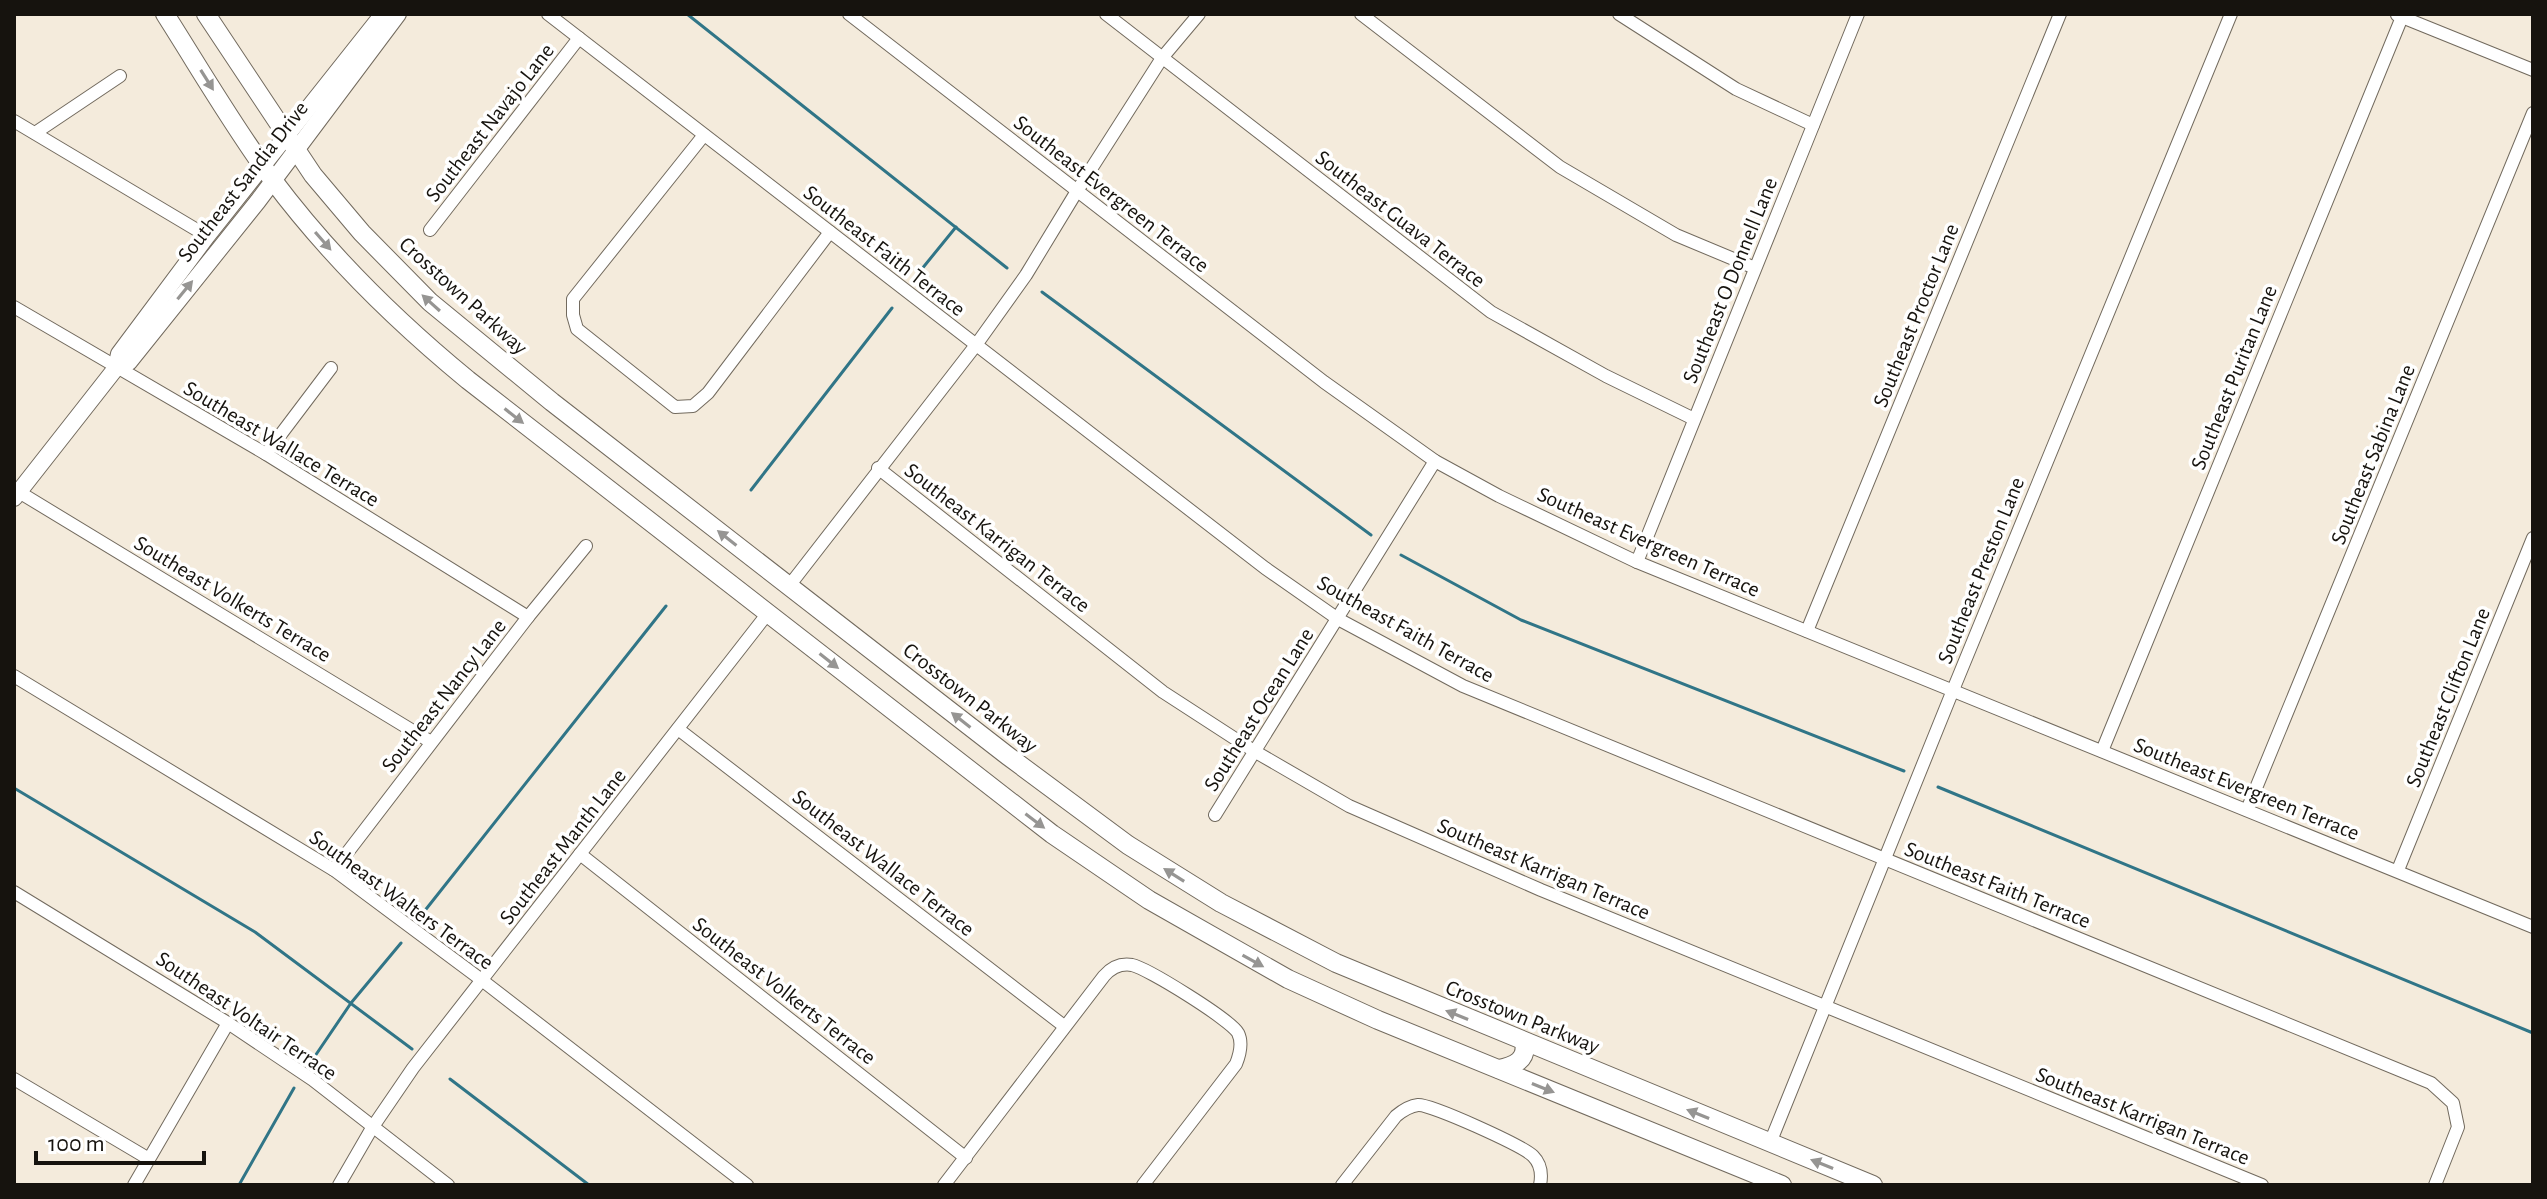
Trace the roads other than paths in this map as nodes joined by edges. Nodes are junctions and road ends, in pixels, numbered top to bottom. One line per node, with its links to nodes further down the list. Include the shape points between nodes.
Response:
1 (165, 14): 25 (main road, one-way to 25)
2 (206, 14): 24 (main road, Crosstown Parkway)
3 (383, 14): 24 (street, Southeast Sandia Drive)
4 (398, 14): 24 (street, Southeast Sandia Drive)
5 (548, 14): 15 (street, Southeast Faith Terrace)
6 (849, 14): 26 (street, Southeast Evergreen Terrace)
7 (1106, 14): 16 (street, Southeast Guava Terrace)
8 (1199, 14): 16 (street)
9 (1361, 14): 30 (street, via 1560,167 1676,235)
10 (1619, 14): 21 (street, via 1736,89)
11 (1858, 14): 21 (street, Southeast O Donnell Lane)
12 (2060, 14): 47 (street, Southeast Proctor Lane)
13 (2231, 14): 49 (street, Southeast Preston Lane)
14 (2398, 16): 17 (street); 53 (street, Southeast Puritan Lane)
15 (579, 38): 23 (street, Southeast Faith Terrace); 27 (street, Southeast Navajo Lane)
16 (1162, 58): 26 (street); 35 (street, Southeast Guava Terrace, via 1491,312)
17 (2533, 70)
18 (120, 76): 22 (street)
19 (2533, 113): 56 (street, Southeast Sabina Lane)
20 (14, 121): 22 (street)
21 (1813, 125): 30 (street, Southeast O Donnell Lane)
22 (35, 133): 29 (street)
23 (704, 135): 28 (street, Southeast Faith Terrace); 28 (street, via 573,299 577,329 675,407 693,406 708,393)
24 (291, 144): 25 (street, Southeast Sandia Drive); 43 (main road, Crosstown Parkway, one-way to 24, via 456,325 362,233)
25 (268, 174): 29 (street, Southeast Sandia Drive); 33 (street, Southeast Sandia Drive, one-way to 25, via 129,362); 44 (main road, one-way to 44, via 341,262 417,337)
26 (1077, 191): 32 (street); 37 (street, Southeast Evergreen Terrace)
27 (430, 230)
28 (830, 232): 32 (street, Southeast Faith Terrace)
29 (207, 236): 33 (street, Southeast Sandia Drive, via 119,354)
30 (1755, 268): 35 (street, Southeast O Donnell Lane)
31 (14, 307): 33 (street, Southeast Wallace Terrace)
32 (976, 345): 38 (street); 46 (street, Southeast Faith Terrace)
33 (116, 368): 36 (street, Southeast Wallace Terrace); 39 (street, Southeast Sandia Drive)
34 (331, 368): 36 (street)
35 (1694, 419): 42 (street, Southeast O Donnell Lane)
36 (266, 454): 45 (street, Southeast Wallace Terrace)
37 (1435, 461): 42 (street, Southeast Evergreen Terrace); 46 (street, Southeast Ocean Lane)
38 (878, 468): 43 (street); 52 (street, Southeast Karrigan Terrace, via 1163,692)
39 (16, 493): 51 (street, Southeast Volkerts Terrace)
40 (2533, 538): 61 (street, Southeast Clifton Lane)
41 (586, 546): 45 (street, Southeast Nancy Lane)
42 (1637, 562): 47 (street, Southeast Evergreen Terrace)
43 (789, 586): 54 (main road, Crosstown Parkway, one-way to 43)
44 (768, 613): 50 (street, Southeast Manth Lane); 55 (main road, one-way to 55)
45 (528, 617): 51 (street, Southeast Nancy Lane)
46 (1338, 619): 52 (street, Southeast Ocean Lane); 59 (street, Southeast Faith Terrace, via 1463,686)
47 (1807, 631): 49 (street, Southeast Evergreen Terrace)
48 (14, 676): 60 (street, Southeast Walters Terrace)
49 (1953, 690): 53 (street, Southeast Evergreen Terrace); 59 (street, Southeast Preston Lane)
50 (678, 729): 58 (street, Southeast Manth Lane); 67 (street, Southeast Wallace Terrace)
51 (431, 742): 60 (street, Southeast Nancy Lane)
52 (1254, 751): 57 (street, Southeast Ocean Lane); 65 (street, Southeast Karrigan Terrace, via 1349,806)
53 (2102, 751): 56 (street, Southeast Evergreen Terrace)
54 (1008, 756): 55 (main road, via 990,759); 68 (main road, Crosstown Parkway, one-way to 54, via 1336,963 1234,910 1150,860)
55 (978, 777): 69 (main road, one-way to 69, via 1098,867 1222,944 1320,994)
56 (2247, 810): 61 (street, Southeast Evergreen Terrace)
57 (1215, 815)
58 (580, 854): 64 (street, Southeast Manth Lane); 73 (street, Southeast Volkerts Terrace)
59 (1885, 859): 65 (street, Southeast Preston Lane); 87 (street, Southeast Faith Terrace, via 2431,1083 2453,1103 2458,1127)
60 (334, 870): 64 (street, Southeast Walters Terrace)
61 (2398, 870): 63 (street, Southeast Evergreen Terrace)
62 (14, 892): 66 (street, Southeast Voltair Terrace)
63 (2533, 927)
64 (483, 981): 71 (street, Southeast Manth Lane); 79 (street, Southeast Walters Terrace)
65 (1824, 1008): 72 (street, Southeast Preston Lane); 86 (street, Southeast Karrigan Terrace)
66 (228, 1023): 71 (street, Southeast Voltair Terrace, via 313,1080); 74 (street)
67 (1064, 1026): 73 (street); 81 (street, via 1104,976 1116,966 1135,965 1239,1035 1236,1064)
68 (1524, 1042): 69 (main road, via 1521,1059); 72 (main road, Crosstown Parkway, one-way to 68)
69 (1499, 1069): 75 (main road, one-way to 75)
70 (14, 1079): 74 (street)
71 (372, 1128): 77 (street, Southeast Manth Lane); 78 (street, Southeast Voltair Terrace)
72 (1770, 1143): 85 (main road, Crosstown Parkway, one-way to 72)
73 (966, 1158): 80 (street)
74 (149, 1159): 76 (street)
75 (1746, 1179): 84 (main road)
76 (134, 1185)
77 (339, 1185)
78 (448, 1185)
79 (747, 1185)
80 (944, 1185)
81 (1143, 1185)
82 (1342, 1185): 83 (street, via 1396,1116 1408,1107 1424,1106 1530,1153 1541,1170)
83 (1540, 1185)
84 (1782, 1185)
85 (1873, 1185)
86 (2262, 1185)
87 (2435, 1185)

